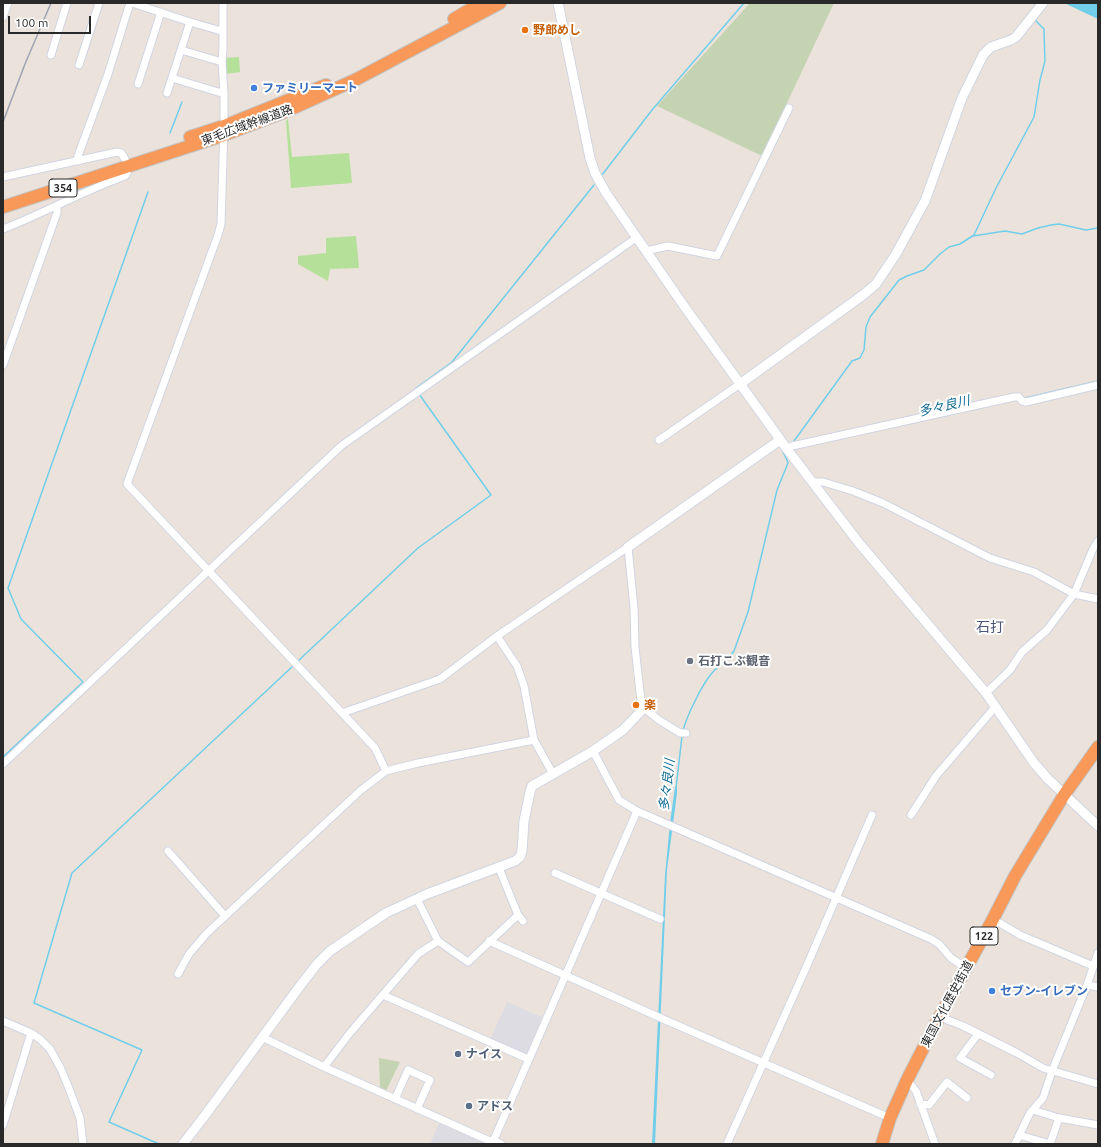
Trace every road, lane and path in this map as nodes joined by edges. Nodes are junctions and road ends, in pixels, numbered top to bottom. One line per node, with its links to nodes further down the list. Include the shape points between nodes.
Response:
1 (8, 3): 11 (street)
2 (68, 3): 15 (street)
3 (99, 3): 17 (street)
4 (131, 3): 10 (street); 24 (street)
5 (223, 3): 13 (street)
6 (481, 3): 23 (highway, 東毛広域幹線道路 / 354, via 338,80)
7 (500, 3): 23 (highway, 東毛広域幹線道路 / 354, via 355,80 288,110)
8 (558, 3): 31 (street, via 593,166 602,188)
9 (1043, 3): 34 (street, via 1016,36 990,47 983,55 962,98 925,201 876,284)
10 (161, 12): 12 (street); 19 (street)
11 (3, 17)
12 (190, 22): 13 (street); 14 (street)
13 (223, 31): 16 (street)
14 (181, 50): 16 (street); 18 (street)
15 (51, 55)
16 (222, 62): 20 (street)
17 (79, 65)
18 (172, 78): 20 (street); 21 (street)
19 (138, 84)
20 (224, 93): 23 (street)
21 (167, 94)
22 (788, 108): 32 (street, via 717,256 668,246)
23 (224, 130): 25 (highway, 東毛広域幹線道路 / 354); 42 (street, via 221,224 218,235 127,484)
24 (78, 161): 25 (street, via 117,152 122,153); 26 (street)
25 (126, 162): 27 (highway, 東毛広域幹線道路 / 354); 28 (street, via 125,176); 29 (highway, 東毛広域幹線道路 / 354)
26 (3, 177)
27 (3, 199)
28 (57, 206): 30 (street); 33 (street, via 57,213)
29 (3, 207)
30 (3, 229)
31 (636, 238): 32 (street); 42 (street, via 341,446)
32 (646, 252): 34 (street)
33 (3, 365)
34 (740, 384): 36 (street); 37 (street)
35 (1098, 385): 38 (street, via 1026,402 1014,397)
36 (659, 440)
37 (780, 440): 38 (street); 41 (street)
38 (787, 449): 39 (street)
39 (813, 482): 43 (street, via 845,488 882,502 990,558 1034,572); 46 (street, via 859,543)
40 (1098, 541): 43 (street)
41 (628, 547): 45 (street); 48 (street, via 635,647)
42 (208, 571): 49 (street); 54 (street)
43 (1074, 594): 44 (street); 46 (street, via 1047,630 1022,652 1010,670)
44 (1098, 599)
45 (497, 636): 49 (street, via 440,679); 51 (street, via 517,666 524,686)
46 (986, 693): 47 (street)
47 (996, 706): 57 (street, via 1034,763); 60 (street, via 936,776)
48 (644, 708): 50 (street, via 680,733); 53 (street, via 623,730)
49 (342, 713): 55 (street, via 375,748)
50 (686, 733)
51 (534, 740): 55 (street); 56 (street)
52 (1098, 747): 57 (highway, 東国文化歴史街道 / 122)
53 (593, 751): 56 (street); 58 (street, via 619,800)
54 (3, 764)
55 (386, 771): 69 (street, via 361,790)
56 (553, 774): 63 (street, via 532,786 524,821 520,857 515,862)
57 (1064, 795): 61 (street); 71 (highway, 東国文化歴史街道 / 122, via 1015,876)
58 (637, 811): 65 (street); 66 (street)
59 (872, 815): 66 (street)
60 (911, 815)
61 (1098, 826)
62 (168, 851): 69 (street)
63 (499, 868): 67 (street); 68 (street)
64 (555, 873): 65 (street)
65 (601, 893): 70 (street); 79 (street)
66 (836, 898): 77 (street, via 931,939 939,944 950,958); 89 (street)
67 (416, 899): 73 (street); 87 (street, via 386,913 330,951 317,964)
68 (518, 915): 72 (street); 74 (street)
69 (225, 916): 78 (street, via 189,954)
70 (660, 919)
71 (993, 920): 76 (street, via 1026,938); 77 (highway, 東国文化歴史街道 / 122)
72 (524, 921)
73 (438, 941): 74 (street, via 468,962); 82 (street, via 418,954)
74 (489, 941): 79 (street)
75 (1098, 953): 76 (street)
76 (1093, 966): 80 (street)
77 (966, 968): 83 (highway, 東国文化歴史街道 / 122)
78 (178, 974)
79 (565, 975): 88 (street); 89 (street)
80 (1087, 985): 81 (street); 91 (street)
81 (1098, 987)
82 (383, 995): 88 (street); 90 (street)
83 (940, 1017): 86 (street); 93 (highway, 東国文化歴史街道 / 122)
84 (3, 1021): 85 (street)
85 (31, 1033): 102 (street); 106 (street, via 50,1049 61,1069 80,1118)
86 (978, 1034): 91 (street); 92 (street, via 960,1058)
87 (262, 1037): 90 (street); 107 (street)
88 (528, 1059): 105 (street)
89 (763, 1062): 100 (street); 109 (street)
90 (324, 1067): 96 (street)
91 (1052, 1071): 94 (street); 99 (street, via 1043,1098)
92 (991, 1075)
93 (907, 1080): 97 (street, via 916,1091); 100 (highway, 東国文化歴史街道 / 122)
94 (1098, 1084)
95 (967, 1098): 97 (street, via 946,1082 929,1105)
96 (395, 1099): 98 (street); 98 (street, via 408,1070 430,1080)
97 (920, 1104): 111 (street)
98 (417, 1109): 105 (street)
99 (1033, 1110): 101 (street); 104 (street)
100 (890, 1118): 110 (highway, 東国文化歴史街道 / 122)
101 (1060, 1118): 103 (street); 113 (street)
102 (3, 1125)
103 (1098, 1125)
104 (1019, 1134): 112 (street); 113 (street)
105 (492, 1142): 108 (street)
106 (83, 1144)
107 (183, 1144)
108 (501, 1144)
109 (727, 1144)
110 (882, 1144)
111 (935, 1144)
112 (1015, 1144)
113 (1050, 1144)

